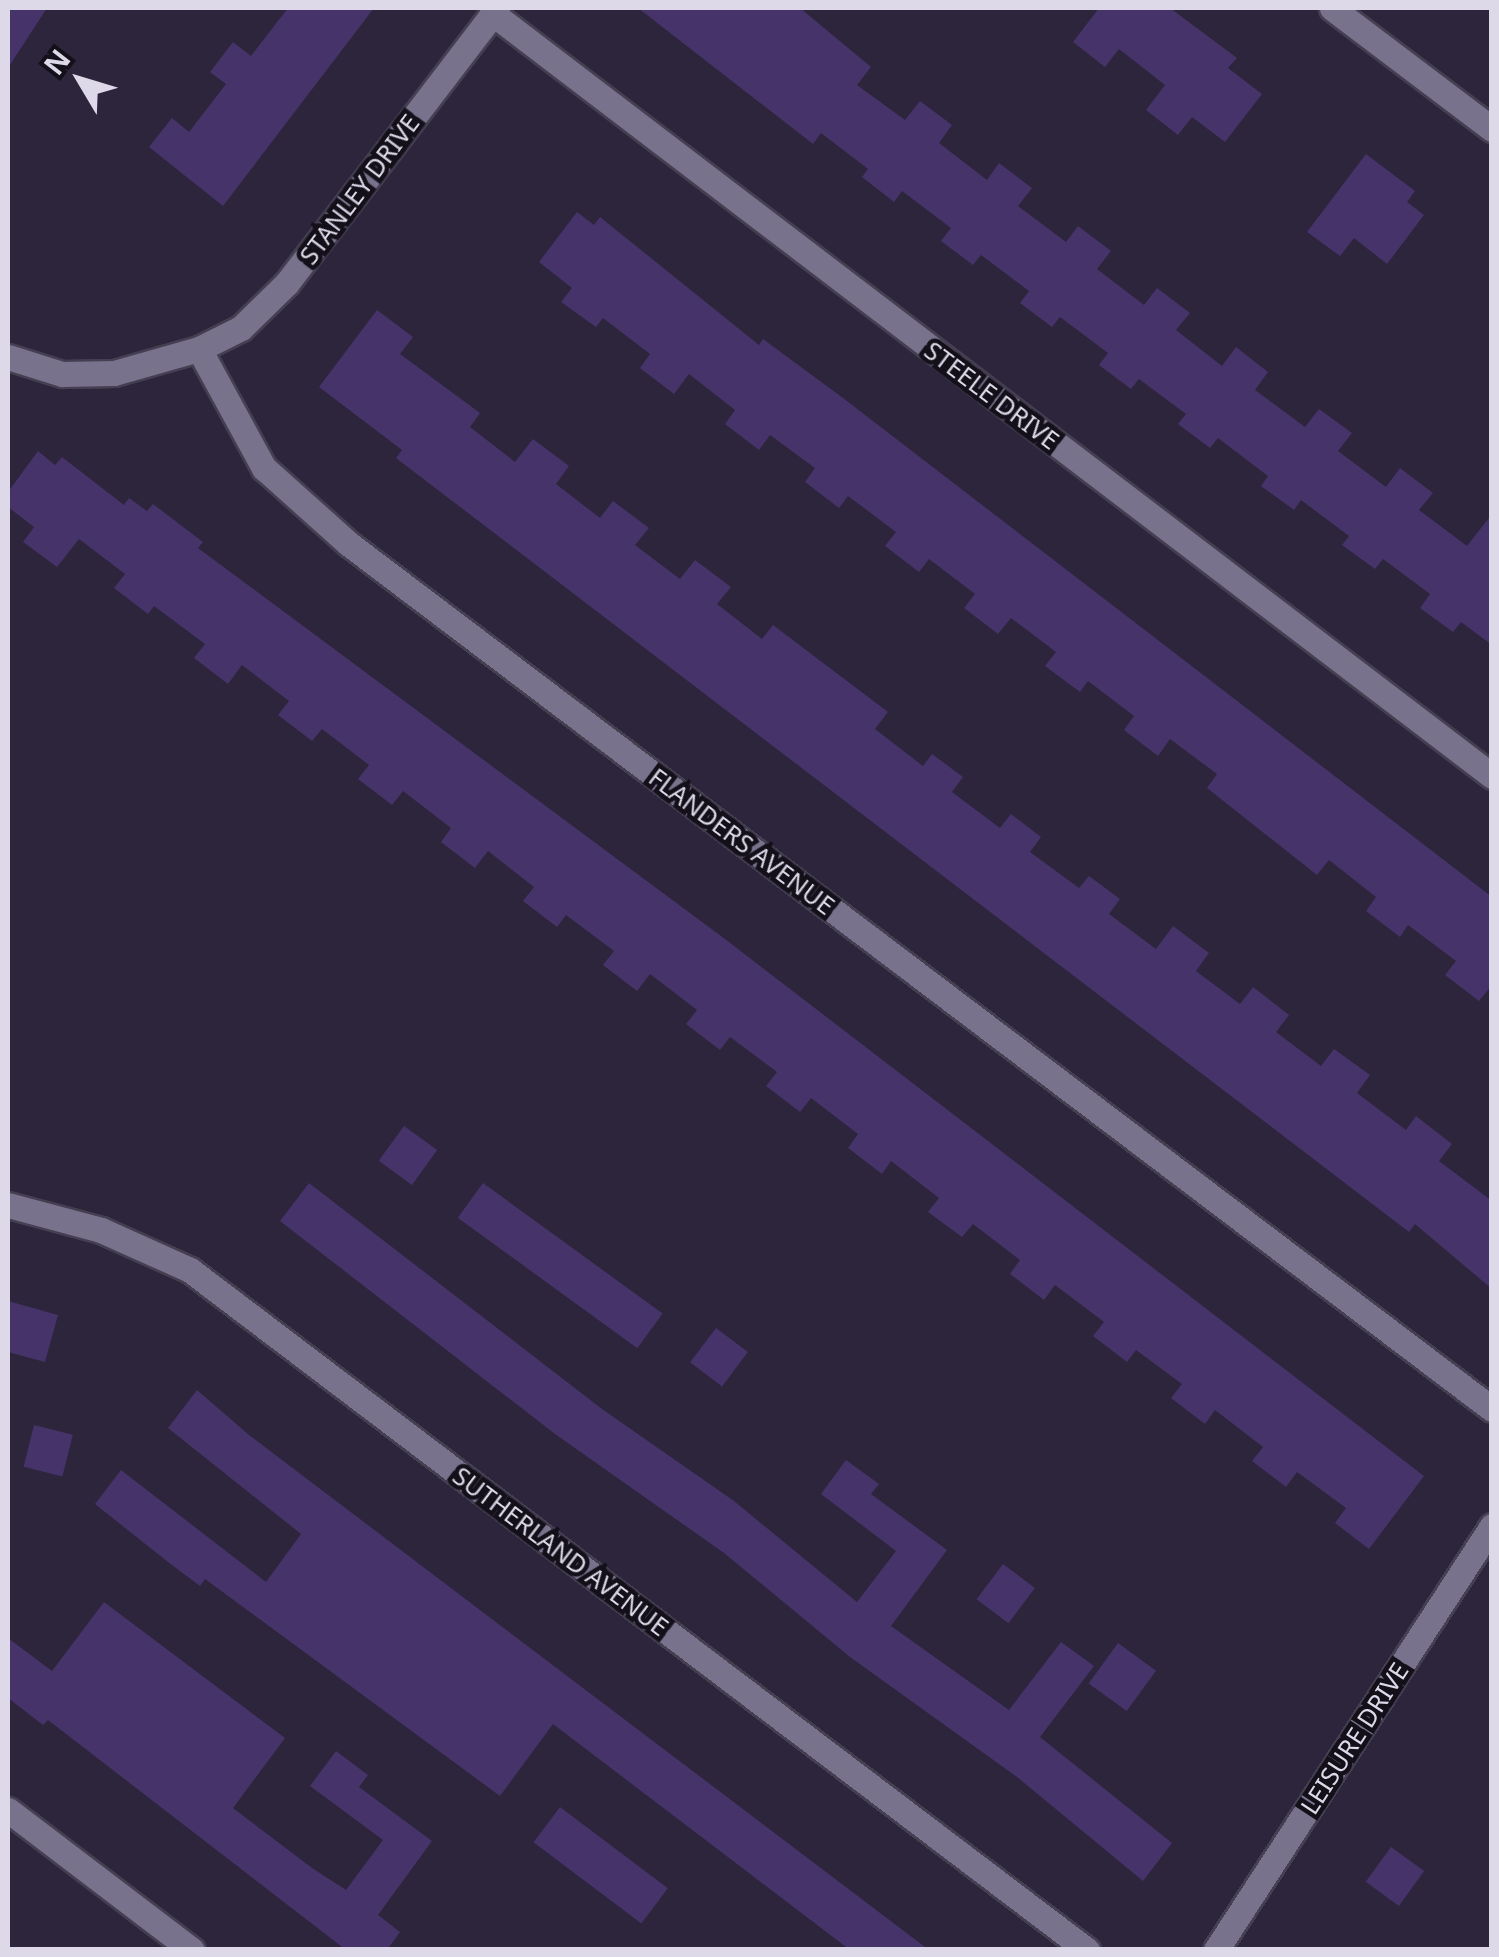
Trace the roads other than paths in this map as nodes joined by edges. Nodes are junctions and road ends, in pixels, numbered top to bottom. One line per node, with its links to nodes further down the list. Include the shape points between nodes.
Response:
1 (1332, 8): 3 (street)
2 (495, 10): 4 (street, STANLEY DRIVE, via 287,283 241,328); 6 (street, STEELE DRIVE)
3 (1492, 130)
4 (200, 349): 5 (street, via 114,374 62,374); 8 (street, FLANDERS AVENUE, via 264,468 349,544)
5 (8, 357)
6 (1492, 776)
7 (8, 1206): 12 (street, SUTHERLAND AVENUE, via 101,1230 190,1270)
8 (1492, 1408)
9 (1492, 1526): 13 (street, LEISURE DRIVE)
10 (8, 1810): 11 (street)
11 (192, 1950)
12 (1088, 1950)
13 (1216, 1950)

